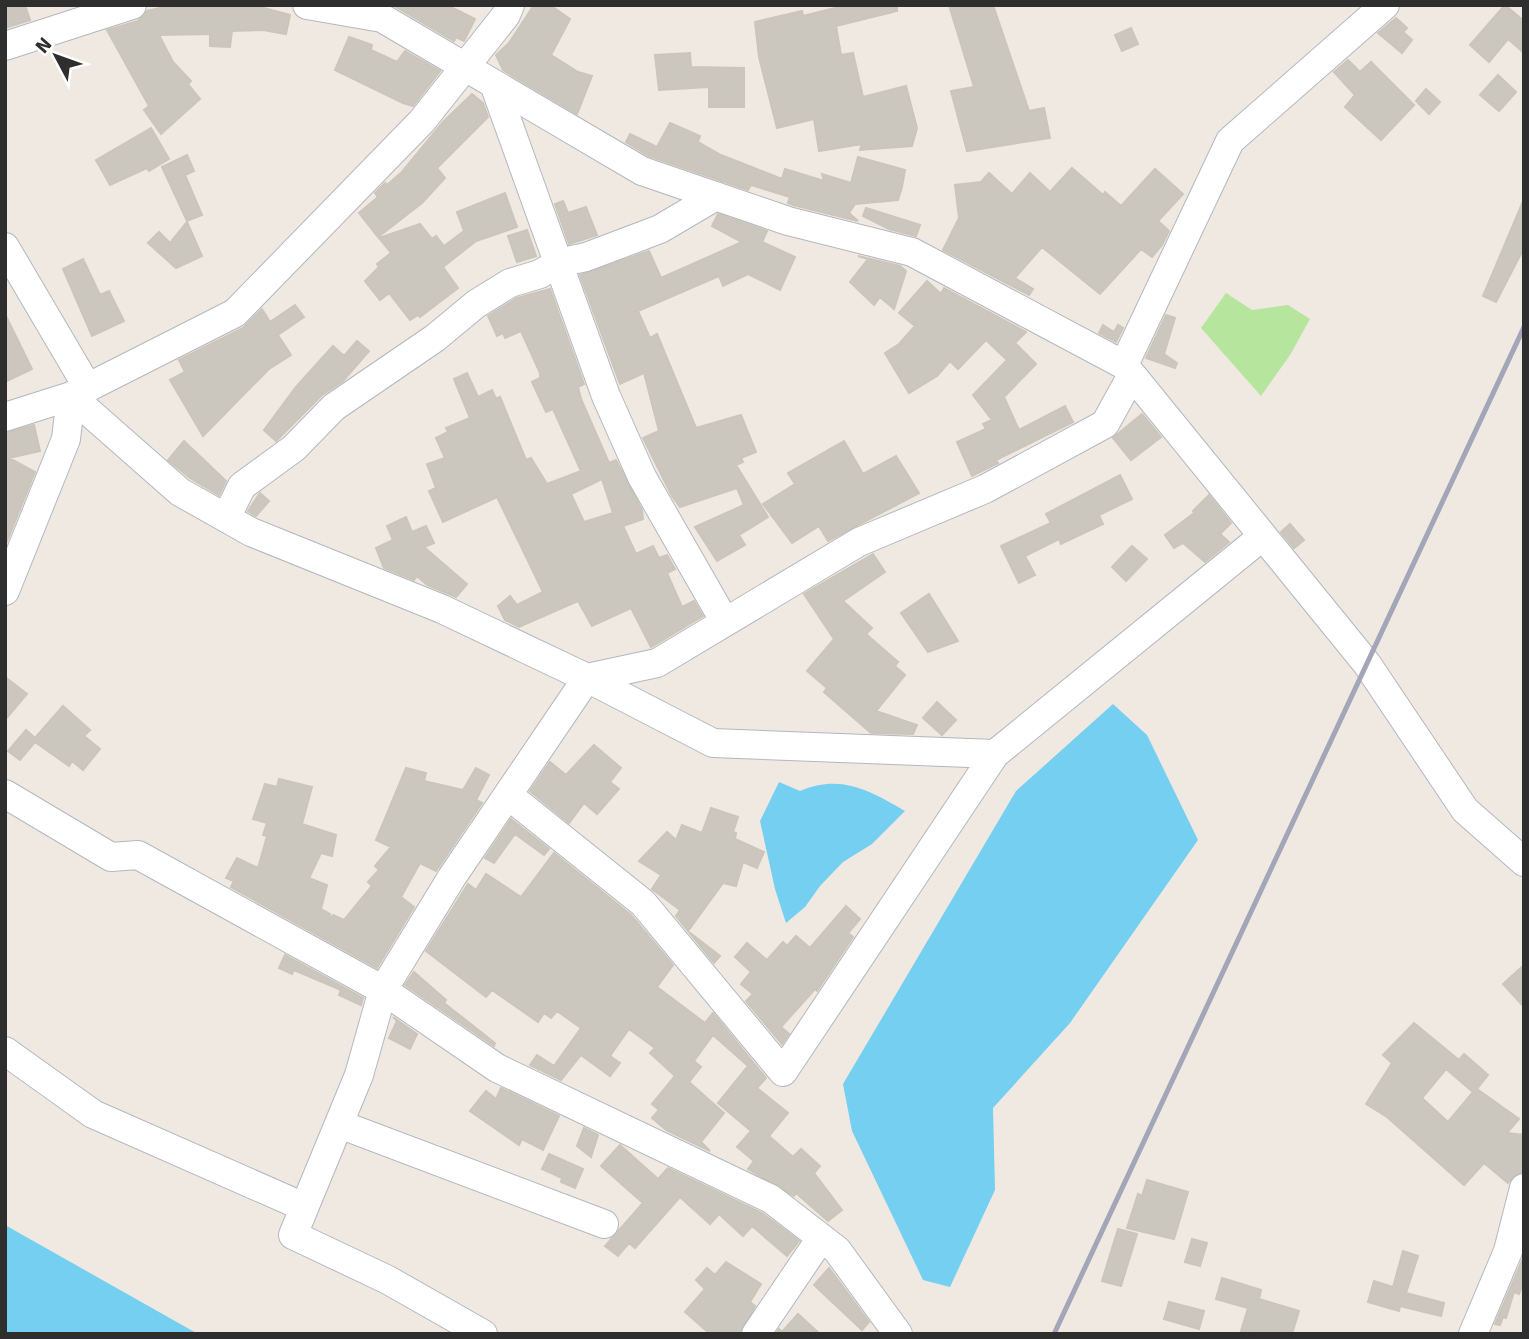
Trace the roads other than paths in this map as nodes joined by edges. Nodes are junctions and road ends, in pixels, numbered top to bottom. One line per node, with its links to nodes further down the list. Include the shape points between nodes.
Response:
1 (132, 5): 5 (street)
2 (307, 5): 6 (street, via 382,18)
3 (510, 5): 6 (street)
4 (1385, 5): 11 (street, via 1230,141)
5 (5, 46)
6 (466, 66): 7 (street); 12 (street, via 422,121 235,313)
7 (494, 84): 8 (street, via 642,171); 10 (street)
8 (716, 196): 10 (street, via 660,229); 11 (street, via 788,221 912,252)
9 (5, 247): 12 (street)
10 (558, 263): 14 (street, via 510,283 476,304 334,407 294,448 243,486); 17 (street, via 606,396 642,477)
11 (1128, 370): 15 (street); 17 (street, via 1105,424 985,489 859,542)
12 (80, 392): 13 (street); 14 (street, via 180,492); 16 (street)
13 (5, 417)
14 (226, 518): 18 (street, via 319,561 442,609)
15 (1263, 536): 19 (street); 22 (street, via 1367,664 1465,810)
16 (5, 591)
17 (725, 622): 18 (street, via 657,663)
18 (587, 678): 19 (street, via 713,743); 21 (street)
19 (995, 754): 21 (street, via 783,1072 643,903)
20 (5, 794): 23 (street, via 111,857 138,855)
21 (508, 795): 23 (street)
22 (1524, 862)
23 (383, 990): 25 (street, via 359,1075); 29 (street, via 497,1068 771,1199)
24 (5, 1051): 27 (street, via 93,1114)
25 (339, 1124): 27 (street); 28 (street)
26 (1524, 1188): 33 (street, via 1508,1251)
27 (304, 1207): 30 (street, via 293,1235 388,1280)
28 (604, 1224)
29 (821, 1238): 31 (street); 32 (street, via 837,1251)
30 (483, 1334)
31 (756, 1334)
32 (898, 1334)
33 (1473, 1334)

